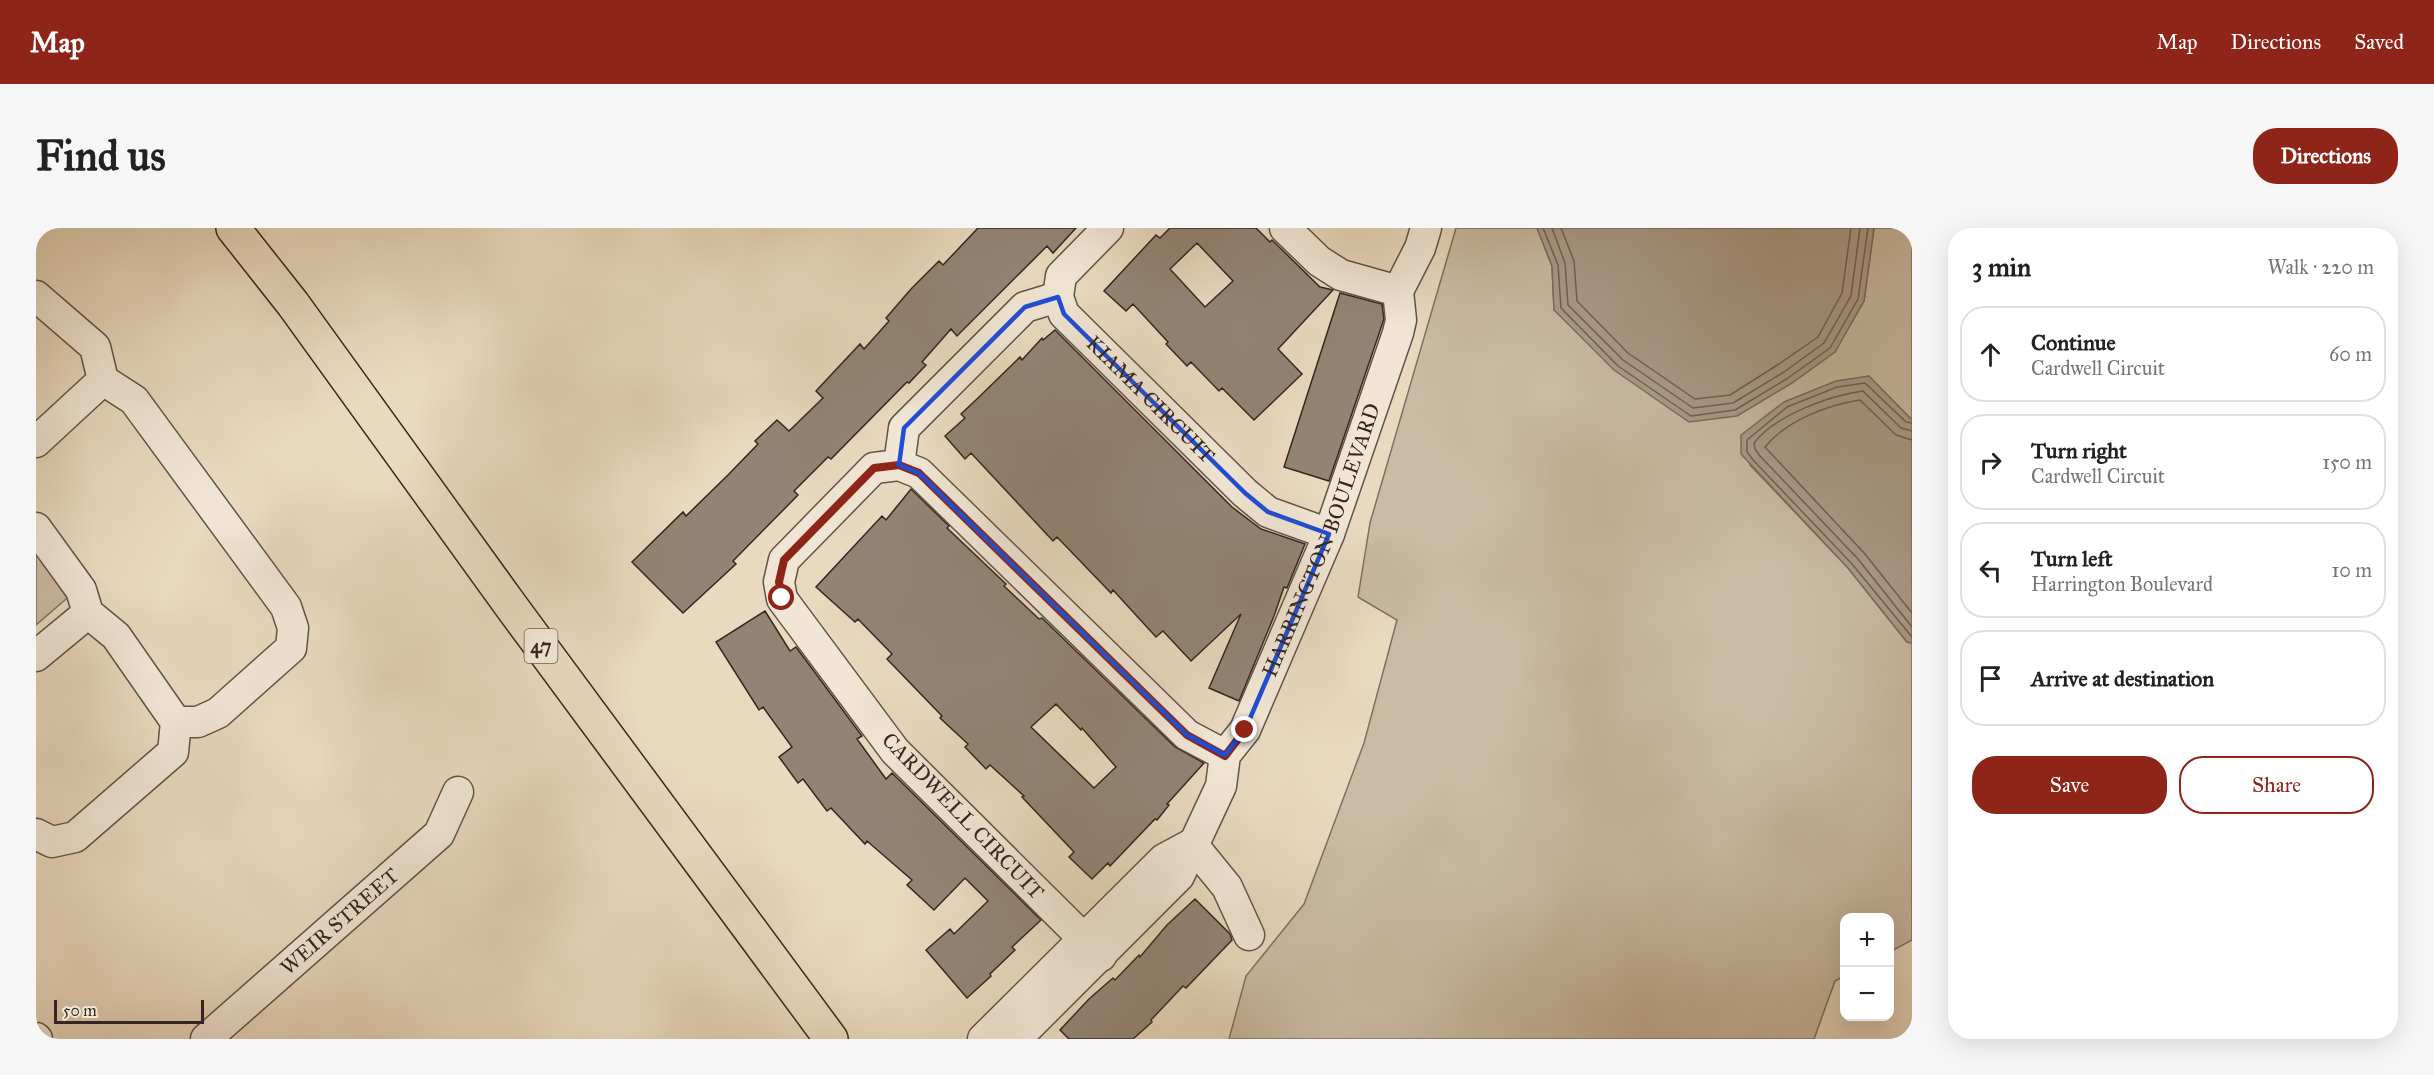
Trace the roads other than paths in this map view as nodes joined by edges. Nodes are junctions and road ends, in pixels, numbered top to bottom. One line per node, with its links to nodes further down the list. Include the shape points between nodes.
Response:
1 (233, 228): 9 (highway, 47)
2 (252, 228): 9 (highway, 47)
3 (1108, 228): 8 (street, via 1061,276)
4 (1285, 228): 6 (street, via 1319,261 1341,275)
5 (1426, 228): 6 (street)
6 (1398, 291): 14 (street, HARRINGTON BOULEVARD, via 1398,333)
7 (36, 296): 10 (street, via 95,347)
8 (1058, 297): 12 (street, via 1025,307 904,428); 14 (street, KIAMA CIRCUIT, via 1064,314 1245,493 1268,512)
9 (293, 304): 24 (highway, 47)
10 (103, 380): 11 (street); 17 (street, via 134,400 286,607 293,628 291,648 218,713 198,722)
11 (36, 442)
12 (899, 465): 18 (street, via 919,473 1187,735); 23 (street, CARDWELL CIRCUIT, via 874,468 784,560 779,582 782,598 895,752)
13 (36, 528): 15 (street, via 81,590)
14 (1329, 534): 18 (street, HARRINGTON BOULEVARD, via 1245,730)
15 (88, 614): 16 (street); 17 (street, via 116,636)
16 (36, 656)
17 (177, 722): 20 (street, via 173,752 75,837 52,842)
18 (1225, 756): 21 (street, HARRINGTON BOULEVARD, via 1221,786)
19 (458, 792): 25 (street, WEIR STREET, via 439,834)
20 (36, 834)
21 (1192, 844): 22 (street, via 1227,887); 23 (street, via 1164,859)
22 (1249, 935)
23 (1092, 947): 28 (street); 29 (street)
24 (792, 987): 26 (highway, 47); 27 (highway, 47)
25 (206, 1039)
26 (820, 1039)
27 (831, 1039)
28 (983, 1039)
29 (1017, 1039)

